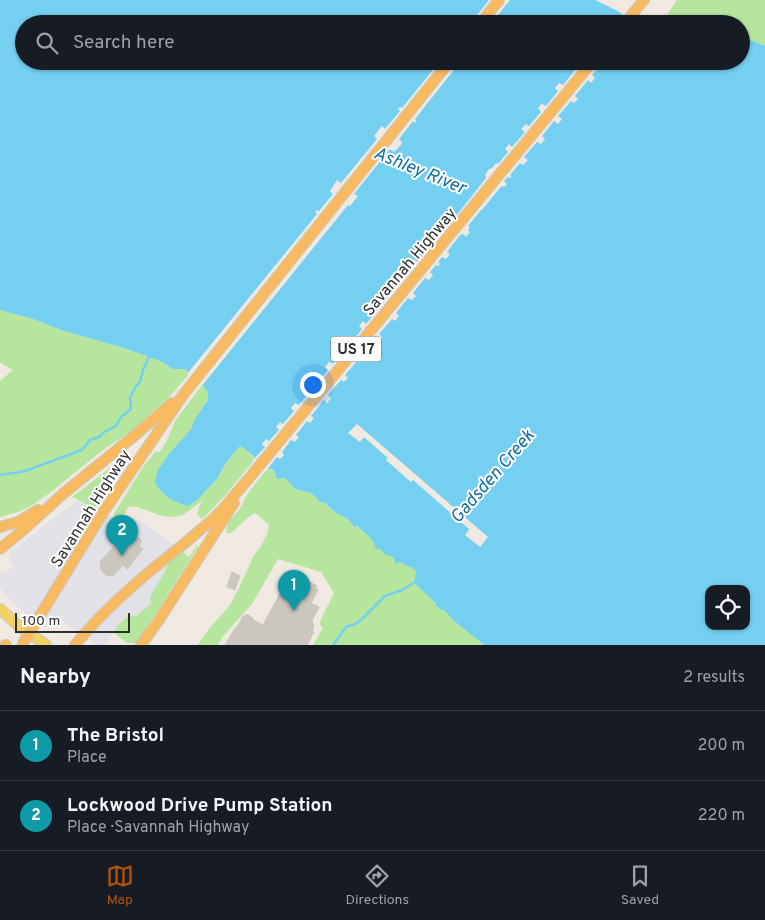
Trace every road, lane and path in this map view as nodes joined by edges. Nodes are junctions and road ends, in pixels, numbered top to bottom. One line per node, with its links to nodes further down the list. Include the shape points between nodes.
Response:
1 (499, 0): 3 (highway)
2 (644, 0): 4 (highway)
3 (487, 15)
4 (631, 15)
5 (443, 70): 7 (highway, Savannah Highway)
6 (586, 70): 8 (highway, Savannah Highway / US 17)
7 (185, 392): 9 (highway); 15 (highway, Savannah Highway, bridge, via 104,511)
8 (250, 477): 17 (highway, Savannah Highway / US 17, via 219,512 114,602); 18 (highway)
9 (64, 493): 10 (highway, via 23,519); 11 (highway)
10 (0, 527)
11 (0, 548)
12 (0, 609): 16 (main road)
13 (0, 640): 14 (main road)
14 (6, 645)
15 (22, 645)
16 (46, 645)
17 (75, 645)
18 (141, 645)

